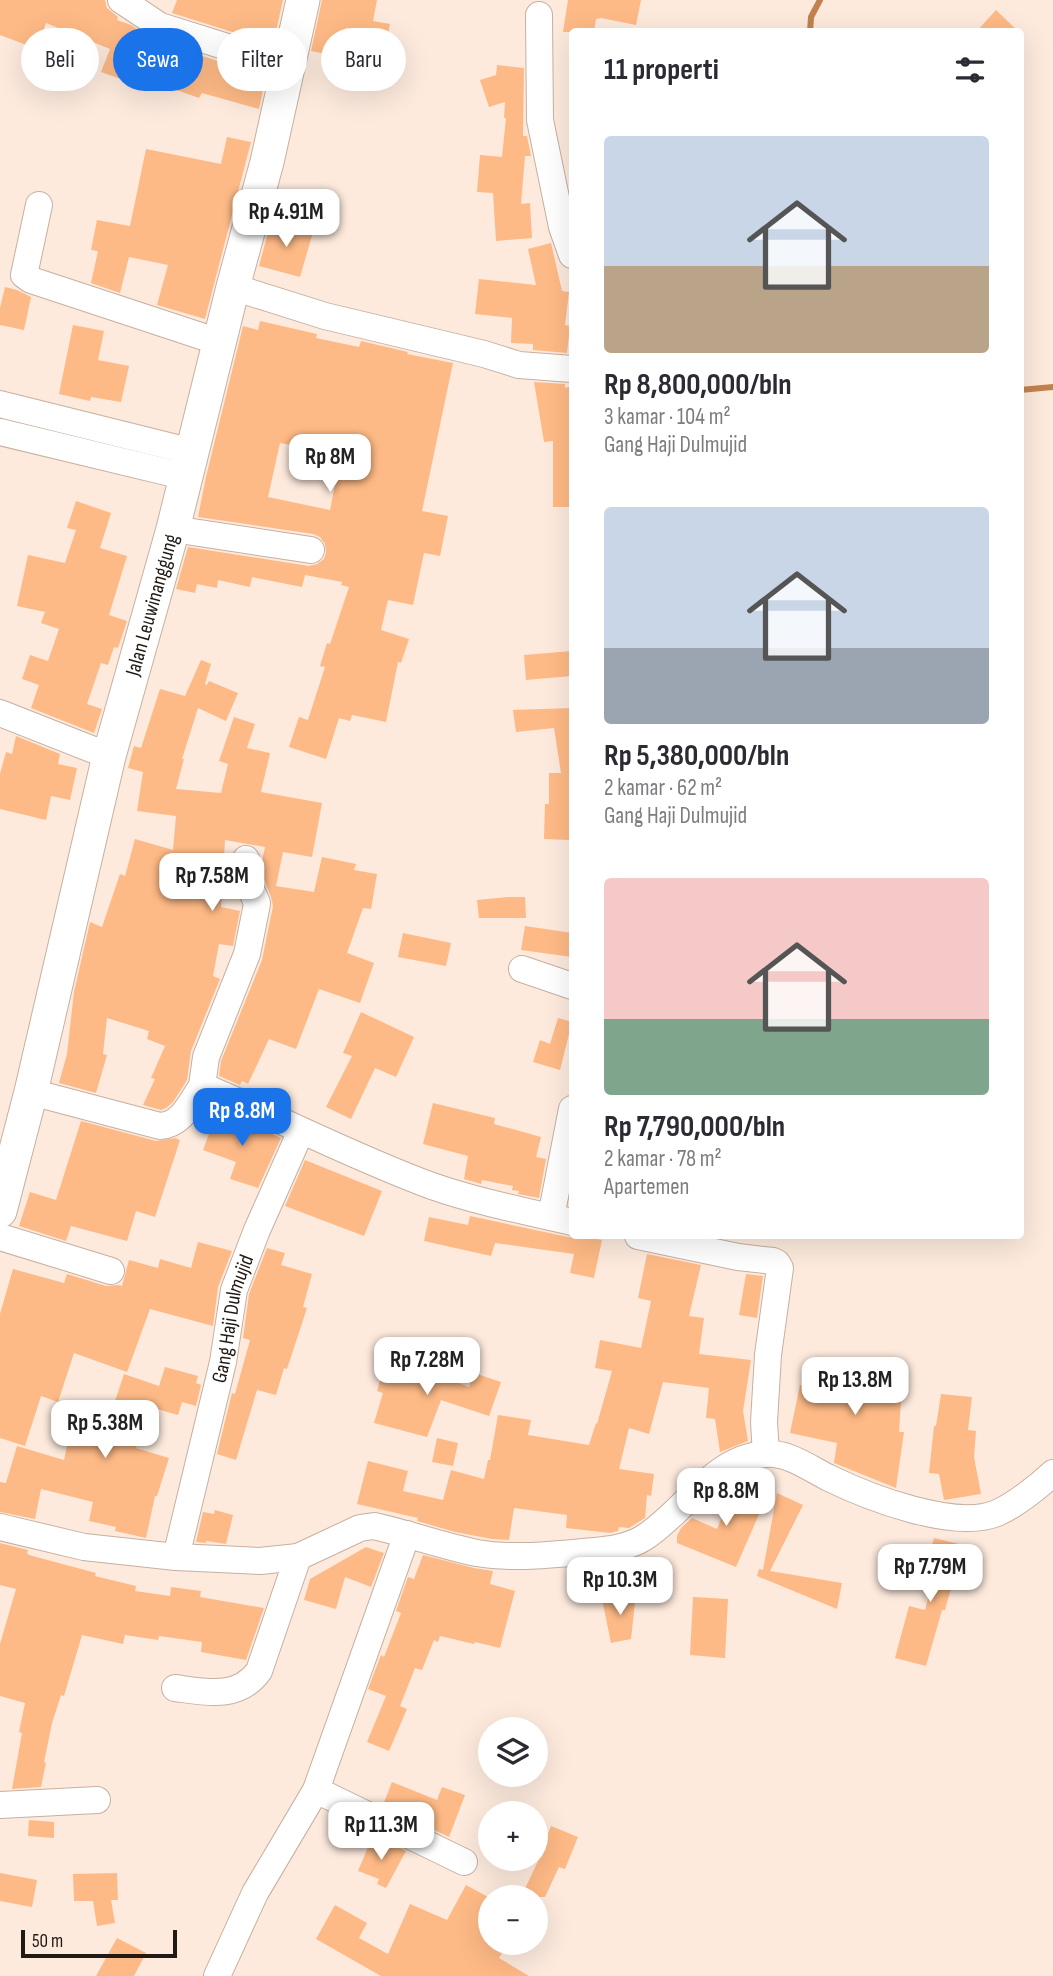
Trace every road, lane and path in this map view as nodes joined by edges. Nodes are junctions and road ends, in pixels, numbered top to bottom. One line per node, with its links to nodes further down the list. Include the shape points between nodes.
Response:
1 (121, 0): 5 (street, via 160,26)
2 (303, 0): 4 (main road, Jalan Leuwinanggung)
3 (538, 15): 8 (street, via 540,120)
4 (297, 28)
5 (217, 44)
6 (283, 91): 9 (main road, Jalan Leuwinanggung)
7 (39, 205): 10 (street, via 24,275)
8 (569, 246)
9 (233, 287): 10 (main road, Jalan Leuwinanggung); 11 (street, via 325,316 519,365)
10 (219, 342): 14 (main road, Jalan Leuwinanggung)
11 (569, 369)
12 (0, 404): 14 (street)
13 (0, 432): 14 (street)
14 (190, 464): 15 (main road, Jalan Leuwinanggung)
15 (173, 529): 16 (street); 18 (main road, Jalan Leuwinanggung)
16 (311, 550)
17 (0, 713): 18 (street)
18 (109, 756): 23 (main road, Jalan Leuwinanggung)
19 (246, 859): 22 (street, via 256,909 247,954 206,1057)
20 (522, 969): 21 (street)
21 (569, 985)
22 (202, 1086): 23 (street, via 181,1116 160,1126); 24 (street)
23 (31, 1092): 26 (main road, Jalan Leuwinanggung)
24 (301, 1131): 27 (street, via 433,1186 493,1205); 36 (street, Gang Haji Dulmujid, via 234,1290 222,1362)
25 (569, 1142): 27 (street)
26 (3, 1190)
27 (562, 1219)
28 (0, 1237): 31 (street)
29 (652, 1239): 30 (street, via 738,1257)
30 (769, 1248): 32 (street, via 780,1273 768,1355)
31 (111, 1270)
32 (766, 1454): 33 (street, via 792,1458 867,1494 947,1517 997,1513); 35 (street, via 731,1463 643,1539 619,1547 508,1556)
33 (1053, 1473)
34 (0, 1527): 36 (street, via 84,1547)
35 (407, 1534): 37 (street, via 374,1526 360,1528); 39 (street)
36 (176, 1556): 37 (street, via 260,1561)
37 (298, 1557): 38 (street, via 252,1681 228,1692)
38 (175, 1688)
39 (316, 1790): 42 (street); 43 (street, via 254,1893)
40 (97, 1800): 41 (street)
41 (0, 1805)
42 (464, 1862)
43 (217, 1976)

